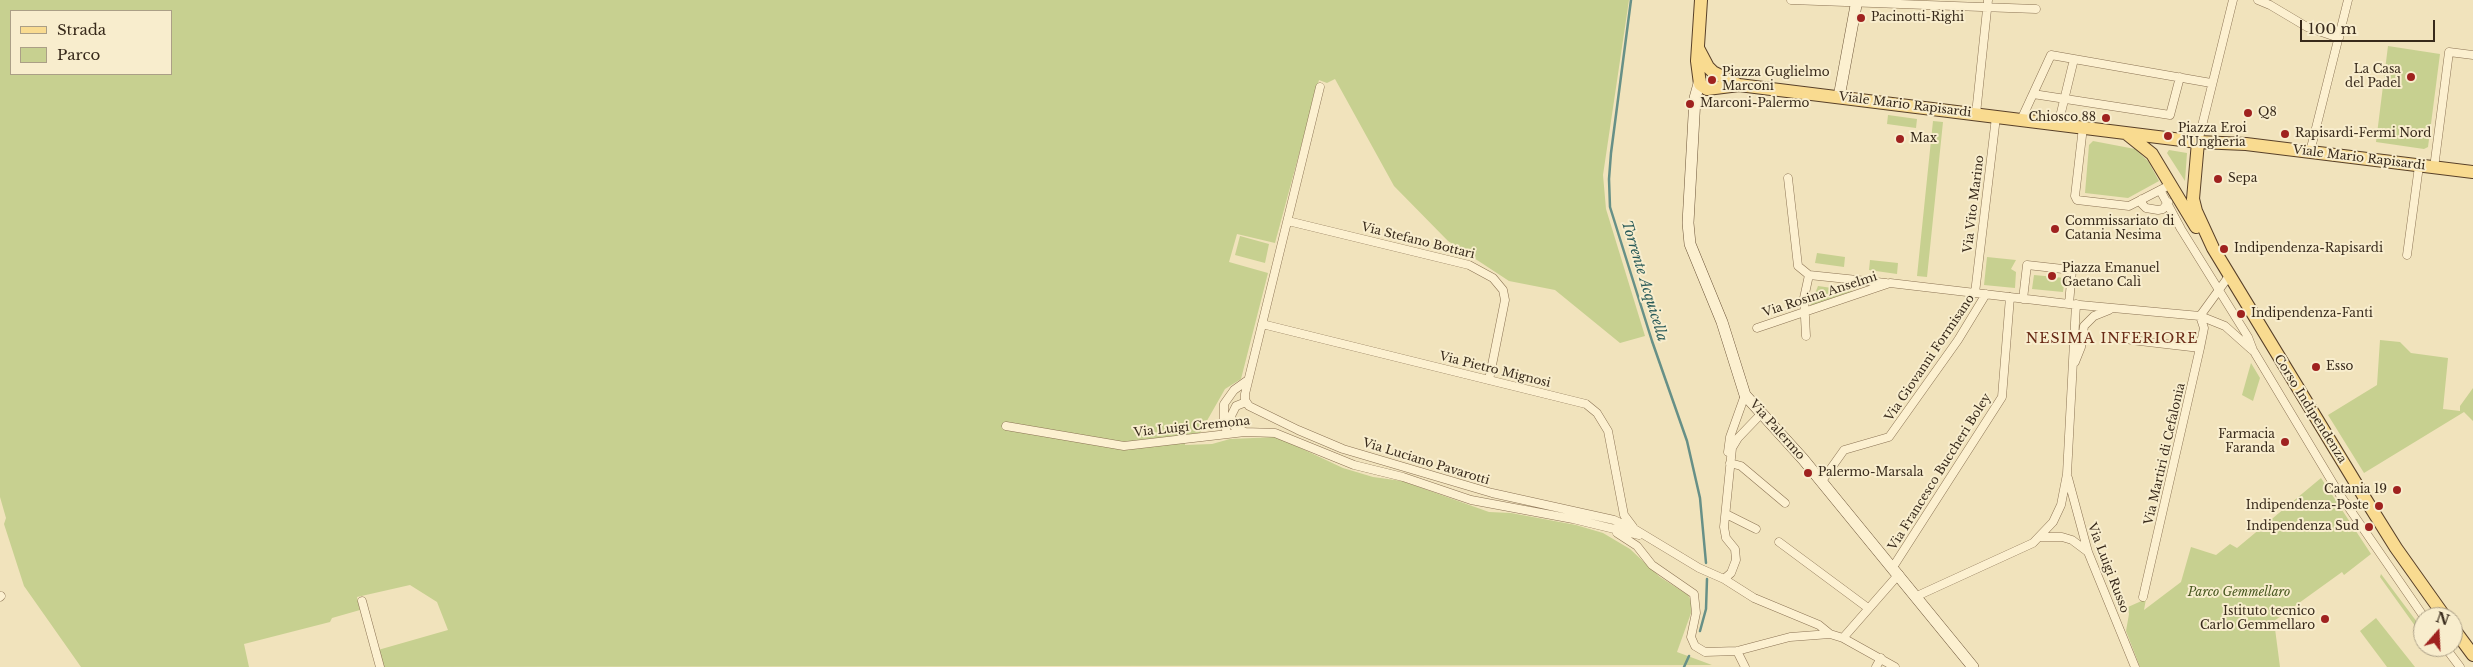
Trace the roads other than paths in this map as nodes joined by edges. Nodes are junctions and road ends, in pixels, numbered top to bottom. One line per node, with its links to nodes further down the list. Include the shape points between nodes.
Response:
1 (1701, 0): 10 (main road)
2 (1791, 0): 6 (street)
3 (2232, 0): 16 (street)
4 (2258, 0): 9 (street, via 2307,27)
5 (2348, 0): 9 (street)
6 (1857, 1): 7 (street); 21 (main road)
7 (1988, 3): 8 (street); 23 (street)
8 (2036, 9)
9 (2339, 38): 31 (street)
10 (1698, 46): 13 (main road); 15 (main road)
11 (2473, 55): 33 (street, via 2449,52)
12 (2074, 59): 14 (street); 20 (street, via 2051,55); 22 (street)
13 (1714, 72): 15 (main road, via 1706,71); 17 (main road); 19 (main road, via 1718,81)
14 (2180, 77): 16 (street); 22 (street, via 2170,115)
15 (1700, 78): 19 (main road, via 1703,87); 24 (main road, Via Palermo)
16 (2212, 79): 30 (street)
17 (1739, 85): 19 (main road); 21 (main road, Viale Mario Rapisardi)
18 (1320, 87): 39 (street)
19 (1713, 89): 24 (main road, via 1701,101)
20 (2033, 94): 22 (street); 26 (street)
21 (1839, 97): 23 (main road, Viale Mario Rapisardi)
22 (2065, 99): 27 (street)
23 (1976, 114): 25 (main road, Viale Mario Rapisardi)
24 (1694, 116): 63 (main road, Via Palermo, via 1688,223 1690,244 1722,322)
25 (1996, 117): 26 (main road, Viale Mario Rapisardi); 46 (street, Via Vito Marino)
26 (2021, 120): 27 (main road, Viale Mario Rapisardi)
27 (2071, 126): 28 (main road, Viale Mario Rapisardi); 37 (street, via 2077,200 2129,206)
28 (2125, 133): 29 (main road, Viale Mario Rapisardi); 36 (main road, via 2147,148)
29 (2168, 138): 30 (main road, Viale Mario Rapisardi); 36 (main road, via 2161,150)
30 (2198, 142): 31 (main road, Viale Mario Rapisardi); 40 (main road, via 2193,199)
31 (2310, 152): 32 (main road, Viale Mario Rapisardi)
32 (2419, 166): 33 (main road, Viale Mario Rapisardi); 41 (street)
33 (2434, 168): 34 (main road, Viale Mario Rapisardi)
34 (2473, 172)
35 (1788, 178): 42 (street, Via Rosina Anselmi, via 1796,261)
36 (2165, 183): 37 (street); 38 (street); 40 (main road, via 2199,233)
37 (2142, 199): 38 (street, via 2146,208 2158,210)
38 (2168, 202): 45 (street)
39 (1288, 221): 54 (street); 62 (street, Via Stefano Bottari, via 1469,265 1493,278 1504,290 1505,300)
40 (2214, 248): 43 (main road, Corso Indipendenza)
41 (2407, 255)
42 (1809, 275): 44 (street, Via Rosina Anselmi); 52 (street)
43 (2229, 276): 45 (street); 80 (main road, Corso Indipendenza)
44 (1890, 283): 46 (street, Via Rosina Anselmi); 52 (street, Via Rosina Anselmi)
45 (2218, 290): 53 (street); 59 (street)
46 (1975, 293): 47 (street, Via Rosina Anselmi)
47 (1986, 294): 48 (street, Via Rosina Anselmi); 71 (street, Via Giovanni Formisano, via 1958,340 1889,437 1844,450)
48 (2010, 298): 49 (street, Via Rosina Anselmi); 84 (street, Via Francesco Buccheri Boley, via 2002,397)
49 (2023, 299): 50 (street, Via Rosina Anselmi); 50 (street, via 2027,265 2072,270)
50 (2072, 304): 51 (street, Via Rosina Anselmi); 60 (street)
51 (2115, 308): 53 (street, Via Rosina Anselmi); 60 (street, via 2094,316 2084,326 2081,347)
52 (1804, 312): 55 (street, Via Rosina Anselmi); 56 (street)
53 (2200, 316): 58 (street, Via Martiri di Cefalonia, via 2204,328); 59 (street, Via Rosina Anselmi, via 2225,326)
54 (1262, 324): 61 (street); 62 (street, Via Pietro Mignosi)
55 (1757, 328)
56 (1806, 336)
57 (2131, 340): 58 (street)
58 (2200, 348): 87 (street, Via Martiri di Cefalonia)
59 (2253, 350): 83 (street)
60 (2072, 369): 70 (street)
61 (1248, 380): 64 (street); 68 (street, via 1225,400 1223,413)
62 (1489, 380): 74 (street, Via Pietro Mignosi, via 1579,401 1597,413 1608,431)
63 (1745, 394): 65 (main road, Via Palermo); 69 (street, via 1729,442)
64 (1246, 402): 67 (street, via 1236,406 1231,416 1234,426); 74 (street, Via Luciano Pavarotti, via 1343,449 1484,491)
65 (1761, 414): 69 (street, via 1734,444); 71 (main road, Via Palermo)
66 (1006, 426): 68 (street, Via Luigi Cremona, via 1124,446)
67 (1245, 432): 68 (street, Via Luigi Cremona); 75 (street, Via Luigi Cremona, via 1284,435 1346,462 1471,500)
68 (1227, 434)
69 (1730, 463): 72 (street, via 1741,466); 73 (street)
70 (2067, 474): 77 (street, via 2058,513); 81 (street, Via Luigi Russo)
71 (1822, 481): 84 (main road, Via Palermo)
72 (1785, 504)
73 (1726, 514): 76 (street); 85 (street, via 1725,532 1736,555 1735,566)
74 (1624, 521): 78 (street)
75 (1608, 528): 78 (street, Via Luigi Cremona); 82 (street, Via Luigi Cremona)
76 (1756, 529)
77 (2040, 537): 81 (street, via 2072,540); 86 (street)
78 (1648, 538): 82 (street); 85 (street)
79 (1779, 542): 91 (street)
80 (2396, 548): 83 (street); 90 (main road, Corso Indipendenza)
81 (2088, 552): 103 (street, Via Luigi Russo)
82 (1645, 553): 95 (street, Via Luigi Cremona, via 1652,565 1694,594 1697,604 1691,637 1695,646 1705,652)
83 (2382, 558): 89 (street)
84 (1896, 571): 86 (main road, Via Palermo); 91 (street, Via Francesco Buccheri Boley)
85 (1724, 579): 92 (street, via 1754,598 1819,625)
86 (1917, 596): 102 (main road, Via Palermo)
87 (2143, 597)
88 (362, 602): 98 (street)
89 (2417, 607)
90 (2438, 607)
91 (1868, 608): 93 (street, Via Francesco Buccheri Boley)
92 (1830, 634): 93 (street); 95 (street, Via Luigi Cremona, via 1790,637)
93 (1843, 638): 97 (street)
94 (2463, 642): 96 (main road)
95 (1736, 652): 99 (street)
96 (2473, 655)
97 (1881, 658): 100 (street); 101 (street)
98 (380, 667)
99 (1745, 667)
100 (1876, 667)
101 (1895, 667)
102 (1973, 667)
103 (2135, 667)

